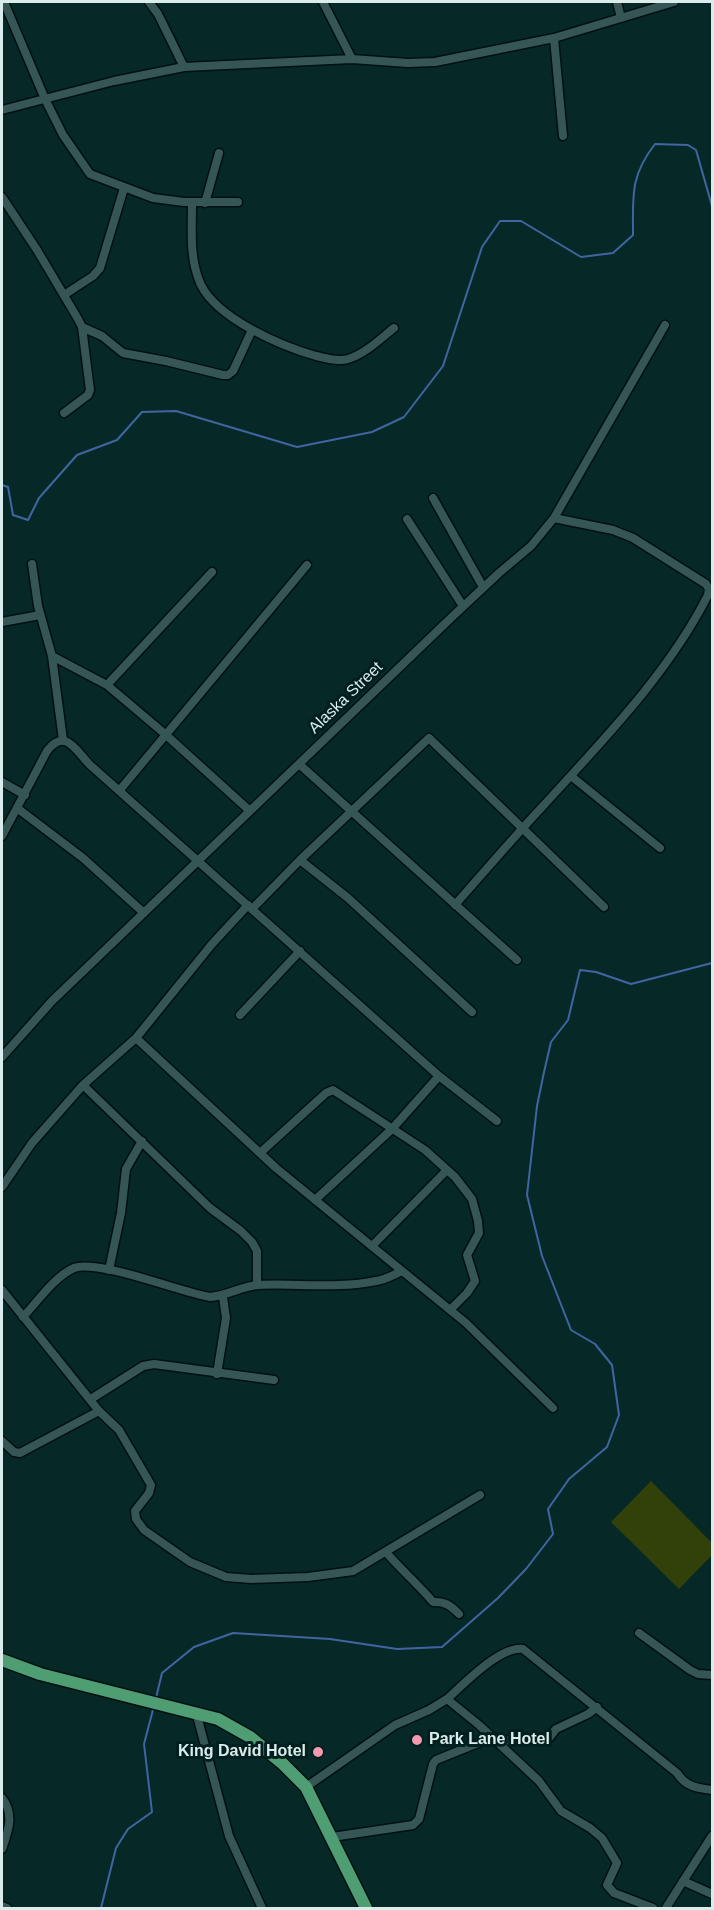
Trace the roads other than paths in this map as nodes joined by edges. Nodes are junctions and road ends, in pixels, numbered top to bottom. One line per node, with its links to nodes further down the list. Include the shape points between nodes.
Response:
1 (4, 2): 10 (street)
2 (149, 2): 9 (street)
3 (324, 2): 8 (street)
4 (617, 2): 6 (street)
5 (674, 2): 6 (street)
6 (621, 18): 7 (street)
7 (554, 38): 8 (street, via 435,62); 12 (street)
8 (352, 59): 9 (street)
9 (184, 67): 10 (street)
10 (45, 99): 11 (street); 14 (street, via 63,135 90,174)
11 (2, 110)
12 (563, 136)
13 (219, 153): 18 (street)
14 (124, 188): 17 (street, via 153,198); 19 (street, via 100,268)
15 (2, 197): 19 (street)
16 (238, 202): 18 (street)
17 (192, 203): 18 (street); 23 (street, via 192,252 201,284 208,296)
18 (205, 203)
19 (64, 295): 21 (street)
20 (665, 325): 26 (street, Alaska Street)
21 (82, 327): 23 (street, via 102,336 123,353 223,375 232,371); 24 (street, via 90,390)
22 (394, 328): 23 (street, via 364,351 339,360 277,343)
23 (252, 330)
24 (64, 413)
25 (433, 498): 31 (street)
26 (554, 518): 31 (street, Alaska Street, via 531,546); 40 (street, via 593,524 633,538 696,577 709,590 693,626 671,658)
27 (406, 519): 32 (street)
28 (32, 564): 33 (street)
29 (307, 565): 37 (street)
30 (212, 572): 36 (street)
31 (483, 587): 32 (street, Alaska Street)
32 (463, 606): 39 (street, Alaska Street)
33 (40, 615): 34 (street); 35 (street)
34 (2, 622)
35 (52, 656): 36 (street); 38 (street)
36 (106, 685): 37 (street)
37 (165, 734): 42 (street); 45 (street)
38 (63, 740): 42 (street); 43 (street, via 47,751)
39 (299, 764): 45 (street, Alaska Street); 46 (street)
40 (571, 776): 47 (street); 49 (street)
41 (2, 782): 43 (street)
42 (119, 791): 51 (street)
43 (25, 795): 44 (street)
44 (18, 808): 48 (street); 55 (street, via 83,858)
45 (250, 811): 51 (street, Alaska Street)
46 (352, 812): 47 (street, via 429,738); 50 (street); 52 (street)
47 (523, 828): 52 (street); 54 (street)
48 (2, 836)
49 (660, 848)
50 (300, 860): 53 (street); 58 (street, via 348,898)
51 (198, 861): 53 (street); 55 (street, Alaska Street)
52 (455, 905): 57 (street)
53 (250, 907): 56 (street); 60 (street, via 212,944)
54 (604, 908)
55 (144, 913): 61 (street, Alaska Street, via 52,1001)
56 (300, 951): 59 (street); 62 (street)
57 (517, 960)
58 (472, 1012)
59 (240, 1015)
60 (136, 1038): 63 (street); 67 (street)
61 (2, 1057)
62 (439, 1076): 64 (street); 65 (street)
63 (83, 1086): 66 (street); 69 (street, via 32,1143)
64 (497, 1121)
65 (392, 1130): 67 (street, via 329,1090); 68 (street, via 425,1150); 70 (street)
66 (142, 1141): 72 (street, via 126,1169); 74 (street, via 210,1208 252,1242 256,1251)
67 (260, 1153): 70 (street)
68 (447, 1170): 71 (street); 77 (street, via 472,1199 479,1233 467,1255 475,1281)
69 (2, 1187)
70 (315, 1200): 71 (street)
71 (372, 1246): 73 (street)
72 (108, 1270): 76 (street, via 210,1298); 78 (street, via 84,1265 73,1269)
73 (402, 1271): 74 (street, via 359,1284); 77 (street)
74 (256, 1285): 76 (street)
75 (2, 1290): 78 (street)
76 (223, 1297): 79 (street, via 226,1318)
77 (450, 1310): 82 (street)
78 (23, 1317): 81 (street)
79 (217, 1374): 80 (street); 81 (street, via 153,1364)
80 (274, 1380)
81 (90, 1399): 83 (street)
82 (553, 1408)
83 (99, 1411): 84 (street, via 20,1453); 86 (street, via 125,1437 151,1485 135,1511 136,1520 190,1562 226,1577 308,1577 352,1571)
84 (2, 1441)
85 (480, 1495): 86 (street)
86 (386, 1552): 87 (street, via 433,1602 448,1604)
87 (459, 1614)
88 (639, 1633): 91 (street, via 690,1670)
89 (2, 1660): 92 (highway)
90 (2, 1666): 92 (highway, via 50,1683 96,1694)
91 (712, 1675)
92 (109, 1692): 95 (highway)
93 (447, 1699): 94 (street, via 481,1669 502,1655 523,1648); 96 (street); 97 (street, via 394,1725)
94 (597, 1707): 96 (street, via 556,1729 549,1738); 98 (street, via 687,1785)
95 (196, 1712): 97 (highway, via 250,1737); 107 (street, via 229,1836)
96 (495, 1739): 101 (street, via 436,1760 419,1819 413,1825); 109 (street, via 539,1781 561,1811 602,1838 617,1863 609,1889)
97 (306, 1787): 101 (highway)
98 (712, 1790)
99 (2, 1798): 102 (street, via 10,1825)
100 (712, 1836): 103 (street)
101 (332, 1837): 108 (highway)
102 (2, 1849)
103 (683, 1881): 104 (street); 110 (street)
104 (712, 1894)
105 (2, 1906): 106 (street)
106 (7, 1908)
107 (262, 1908)
108 (366, 1908)
109 (653, 1908)
110 (666, 1908)

